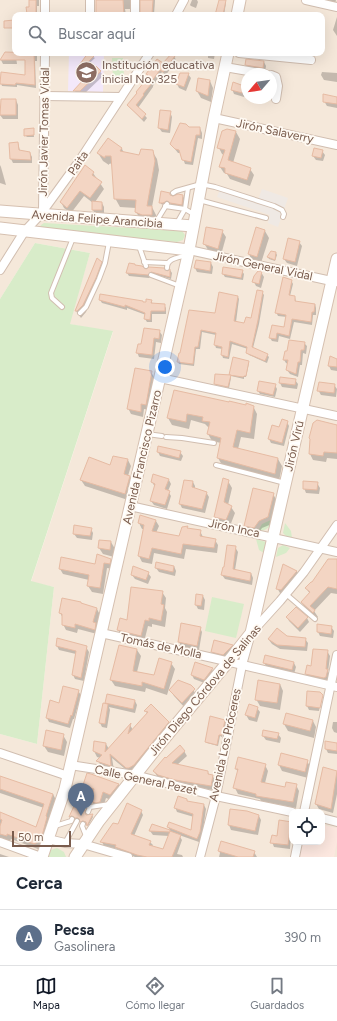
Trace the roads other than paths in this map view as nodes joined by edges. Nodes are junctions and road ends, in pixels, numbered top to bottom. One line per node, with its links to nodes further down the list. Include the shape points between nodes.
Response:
1 (45, 0): 8 (street)
2 (90, 0): 9 (street)
3 (135, 0): 10 (street)
4 (184, 0): 11 (street)
5 (240, 0): 12 (main road)
6 (306, 0): 7 (street)
7 (337, 6)
8 (45, 12)
9 (90, 12)
10 (135, 12)
11 (178, 12)
12 (238, 12)
13 (45, 56): 22 (street, Jirón Javier Tomas Vidal)
14 (148, 56): 23 (street, Paita)
15 (227, 56): 18 (main road, Avenida Francisco Pizarro)
16 (270, 56): 17 (street)
17 (311, 60)
18 (225, 67): 19 (street); 24 (main road, Avenida Francisco Pizarro)
19 (241, 70)
20 (277, 82): 21 (street)
21 (277, 92)
22 (44, 96): 23 (street); 32 (street, Jirón Javier Tomas Vidal)
23 (121, 97): 32 (street, Paita)
24 (214, 118): 25 (street, Jirón Salaverry); 26 (main road, Avenida Francisco Pizarro)
25 (337, 144)
26 (201, 184): 27 (lane); 29 (main road, Avenida Francisco Pizarro); 34 (lane, via 274,206 282,210)
27 (188, 188): 28 (lane); 30 (lane)
28 (173, 193)
29 (198, 200): 33 (main road, Avenida Francisco Pizarro); 35 (lane)
30 (185, 209): 33 (lane); 36 (lane, via 166,205); 37 (lane)
31 (0, 211): 32 (main road, Avenida Felipe Arancibia)
32 (42, 213): 36 (main road, Avenida Felipe Arancibia); 40 (street, Paita)
33 (196, 215): 38 (main road, Avenida Francisco Pizarro)
34 (283, 217)
35 (266, 218)
36 (155, 224): 37 (main road, Avenida Felipe Arancibia)
37 (175, 225): 38 (main road, Avenida Felipe Arancibia)
38 (193, 226): 44 (main road, Avenida Francisco Pizarro)
39 (0, 228): 40 (main road, Avenida Felipe Arancibia)
40 (24, 232): 41 (main road, Avenida Felipe Arancibia); 46 (street, Paita)
41 (73, 237): 42 (main road, Avenida Felipe Arancibia); 50 (lane, via 51,293 52,298)
42 (109, 241): 43 (main road, Avenida Felipe Arancibia); 51 (lane, via 99,279 86,307)
43 (138, 244): 44 (main road, Avenida Felipe Arancibia); 44 (lane, via 145,264 167,266 169,261)
44 (188, 252): 48 (street, Jirón General Vidal); 49 (main road, Avenida Francisco Pizarro)
45 (337, 259): 48 (main road, Jirón Virú)
46 (0, 270)
47 (151, 275): 49 (lane, via 166,278 168,282)
48 (335, 281): 53 (main road, Jirón Virú)
49 (180, 286): 52 (main road, Avenida Francisco Pizarro)
50 (62, 306)
51 (80, 313)
52 (160, 378): 53 (street); 55 (main road, Avenida Francisco Pizarro)
53 (303, 408): 54 (street); 58 (main road, Jirón Virú)
54 (337, 416)
55 (147, 434): 56 (lane); 59 (main road, Avenida Francisco Pizarro)
56 (214, 443)
57 (216, 465): 58 (lane)
58 (286, 483): 61 (main road, Jirón Virú)
59 (130, 506): 61 (street, Jirón Inca); 66 (main road, Avenida Francisco Pizarro)
60 (337, 525): 62 (street, Jirón Diego Córdova de Salinas)
61 (273, 537): 62 (street, Jirón Inca); 67 (main road, Jirón Virú)
62 (321, 548): 63 (street, Jirón Inca); 64 (street, Jirón Diego Córdova de Salinas)
63 (337, 552)
64 (286, 594): 65 (lane); 67 (street, Jirón Diego Córdova de Salinas)
65 (315, 619)
66 (101, 633): 69 (street, Tomás de Molla); 73 (main road, Avenida Francisco Pizarro)
67 (251, 633): 69 (main road, Jirón Diego Córdova de Salinas); 70 (street, Avenida Los Próceres)
68 (337, 655): 71 (street)
69 (228, 662): 70 (street, Tomás de Molla); 74 (main road, Jirón Diego Córdova de Salinas)
70 (242, 665): 71 (street, Tomás de Molla); 76 (street, Avenida Los Próceres)
71 (334, 687): 83 (street)
72 (0, 753): 73 (street, Calle General Pezet)
73 (69, 770): 74 (street, Calle General Pezet); 75 (main road, Avenida Francisco Pizarro)
74 (135, 775): 76 (street, Calle General Pezet); 79 (main road, Jirón Diego Córdova de Salinas)
75 (65, 789): 77 (lane); 89 (main road, Avenida Francisco Pizarro)
76 (216, 796): 84 (street, Calle General Pezet); 98 (street, Avenida Los Próceres)
77 (79, 802): 78 (lane); 80 (lane)
78 (84, 804): 81 (lane); 82 (lane)
79 (112, 804): 81 (lane); 91 (main road, Jirón Diego Córdova de Salinas)
80 (77, 806)
81 (90, 807): 85 (lane)
82 (82, 809)
83 (305, 809)
84 (289, 811)
85 (88, 812)
86 (325, 819): 88 (street)
87 (76, 822): 89 (lane, via 71,820); 91 (lane, via 82,825); 93 (lane)
88 (337, 822)
89 (52, 827): 90 (main road, Avenida Francisco Pizarro)
90 (48, 839): 93 (street); 95 (main road, Avenida Francisco Pizarro)
91 (85, 841): 93 (street); 96 (main road, Jirón Diego Córdova de Salinas); 97 (street)
92 (0, 842): 95 (street)
93 (65, 843)
94 (297, 845): 99 (street)
95 (42, 857)
96 (75, 857)
97 (128, 857)
98 (200, 857)
99 (295, 857)

